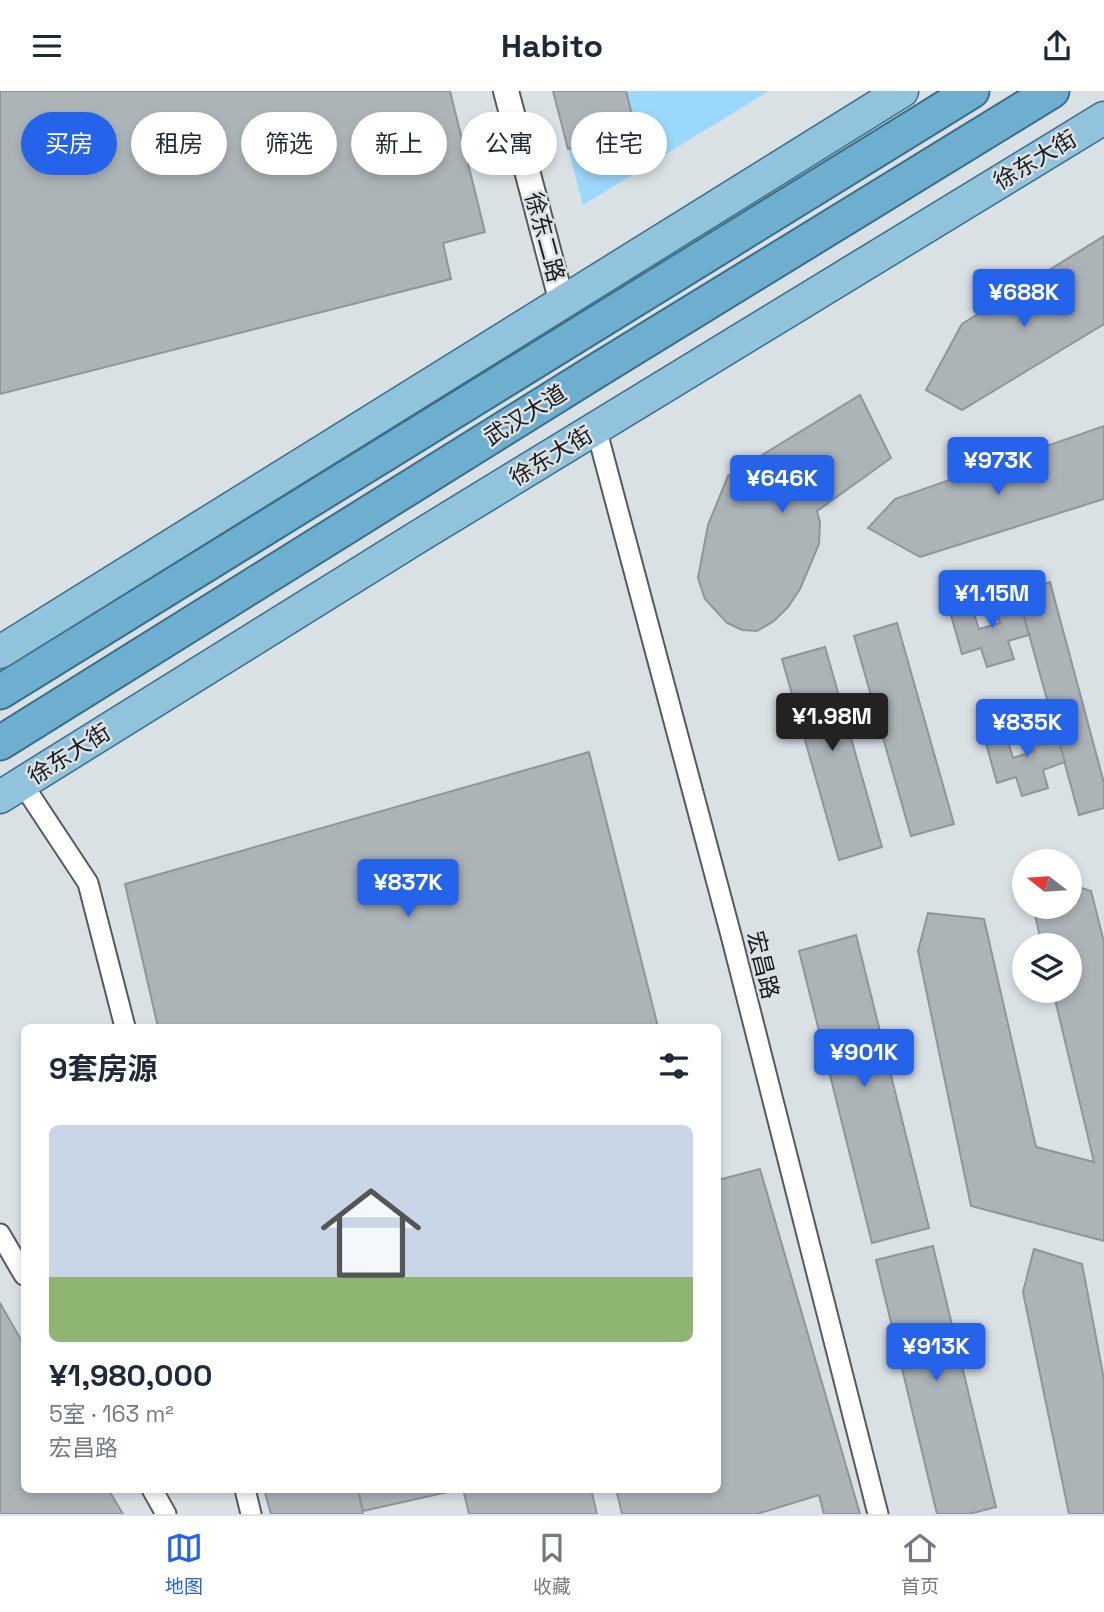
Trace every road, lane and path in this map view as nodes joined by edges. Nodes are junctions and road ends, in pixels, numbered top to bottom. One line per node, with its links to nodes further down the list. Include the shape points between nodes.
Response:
1 (506, 91): 6 (street, 徐东二路)
2 (902, 91): 6 (main road)
3 (972, 91): 9 (highway, 武汉大道)
4 (1052, 91): 10 (highway, 武汉大道)
5 (1104, 118): 7 (main road, 徐东大街)
6 (562, 303): 8 (main road)
7 (596, 428): 11 (main road, 徐东大街); 19 (street, 宏昌路)
8 (0, 652)
9 (0, 692)
10 (0, 743)
11 (11, 790): 12 (street, via 88,883)
12 (124, 1024)
13 (0, 1234): 14 (street)
14 (21, 1270)
15 (154, 1493): 17 (street)
16 (245, 1493): 18 (street)
17 (166, 1514)
18 (251, 1514)
19 (878, 1514)

